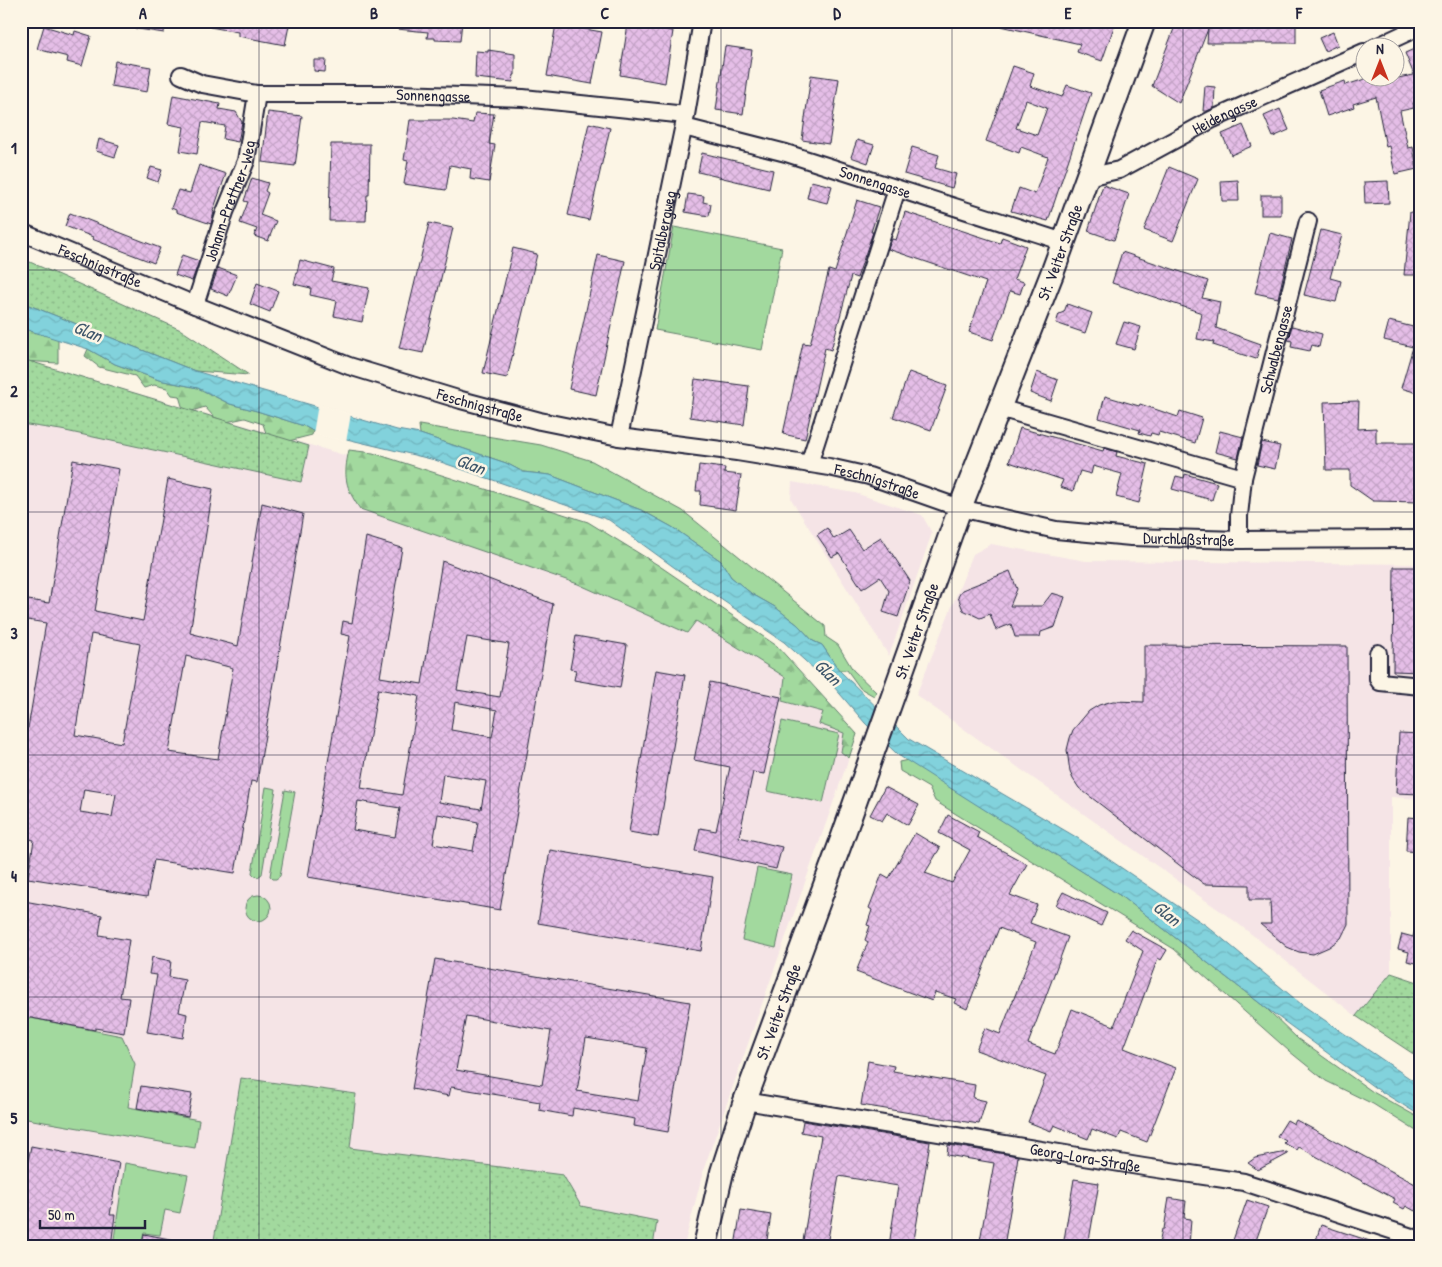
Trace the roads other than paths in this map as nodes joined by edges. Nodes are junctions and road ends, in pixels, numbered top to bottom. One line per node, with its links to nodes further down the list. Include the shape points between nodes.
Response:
1 (702, 21): 8 (street, Spitalbergweg)
2 (1144, 21): 9 (main road, St. Veiter Straße)
3 (1421, 26): 4 (street)
4 (1395, 38)
5 (1354, 57): 9 (street, Heidengasse, via 1193,129 1119,170)
6 (181, 75): 7 (street, Sonnengasse, via 202,84)
7 (257, 94): 8 (street, Sonnengasse, via 523,98); 14 (street, Johann-Prettner-Weg, via 246,161 225,212)
8 (685, 121): 10 (street, Sonnengasse); 16 (street, Spitalbergweg)
9 (1087, 177): 13 (main road, St. Veiter Straße)
10 (897, 189): 13 (street, Sonnengasse); 17 (street)
11 (1308, 221): 18 (street, Schwalbengasse)
12 (21, 232): 14 (street, Feschnigstraße)
13 (1064, 242): 15 (main road, St. Veiter Straße)
14 (196, 305): 16 (street, Feschnigstraße, via 349,366 461,400)
15 (999, 408): 18 (street); 19 (main road, St. Veiter Straße)
16 (619, 437): 17 (street, Feschnigstraße)
17 (809, 464): 19 (street, Feschnigstraße, via 869,476)
18 (1243, 478): 21 (street, Schwalbengasse)
19 (960, 508): 21 (street, Durchlaßstraße, via 1056,530 1131,537); 24 (main road, St. Veiter Straße)
20 (1421, 539): 21 (street, Durchlaßstraße)
21 (1238, 540)
22 (1378, 653): 23 (street, via 1380,682)
23 (1421, 686)
24 (745, 1101): 25 (street, Georg-Lora-Straße, via 1244,1182); 26 (main road, St. Veiter Straße, via 722,1172)
25 (1421, 1240)
26 (705, 1246)

